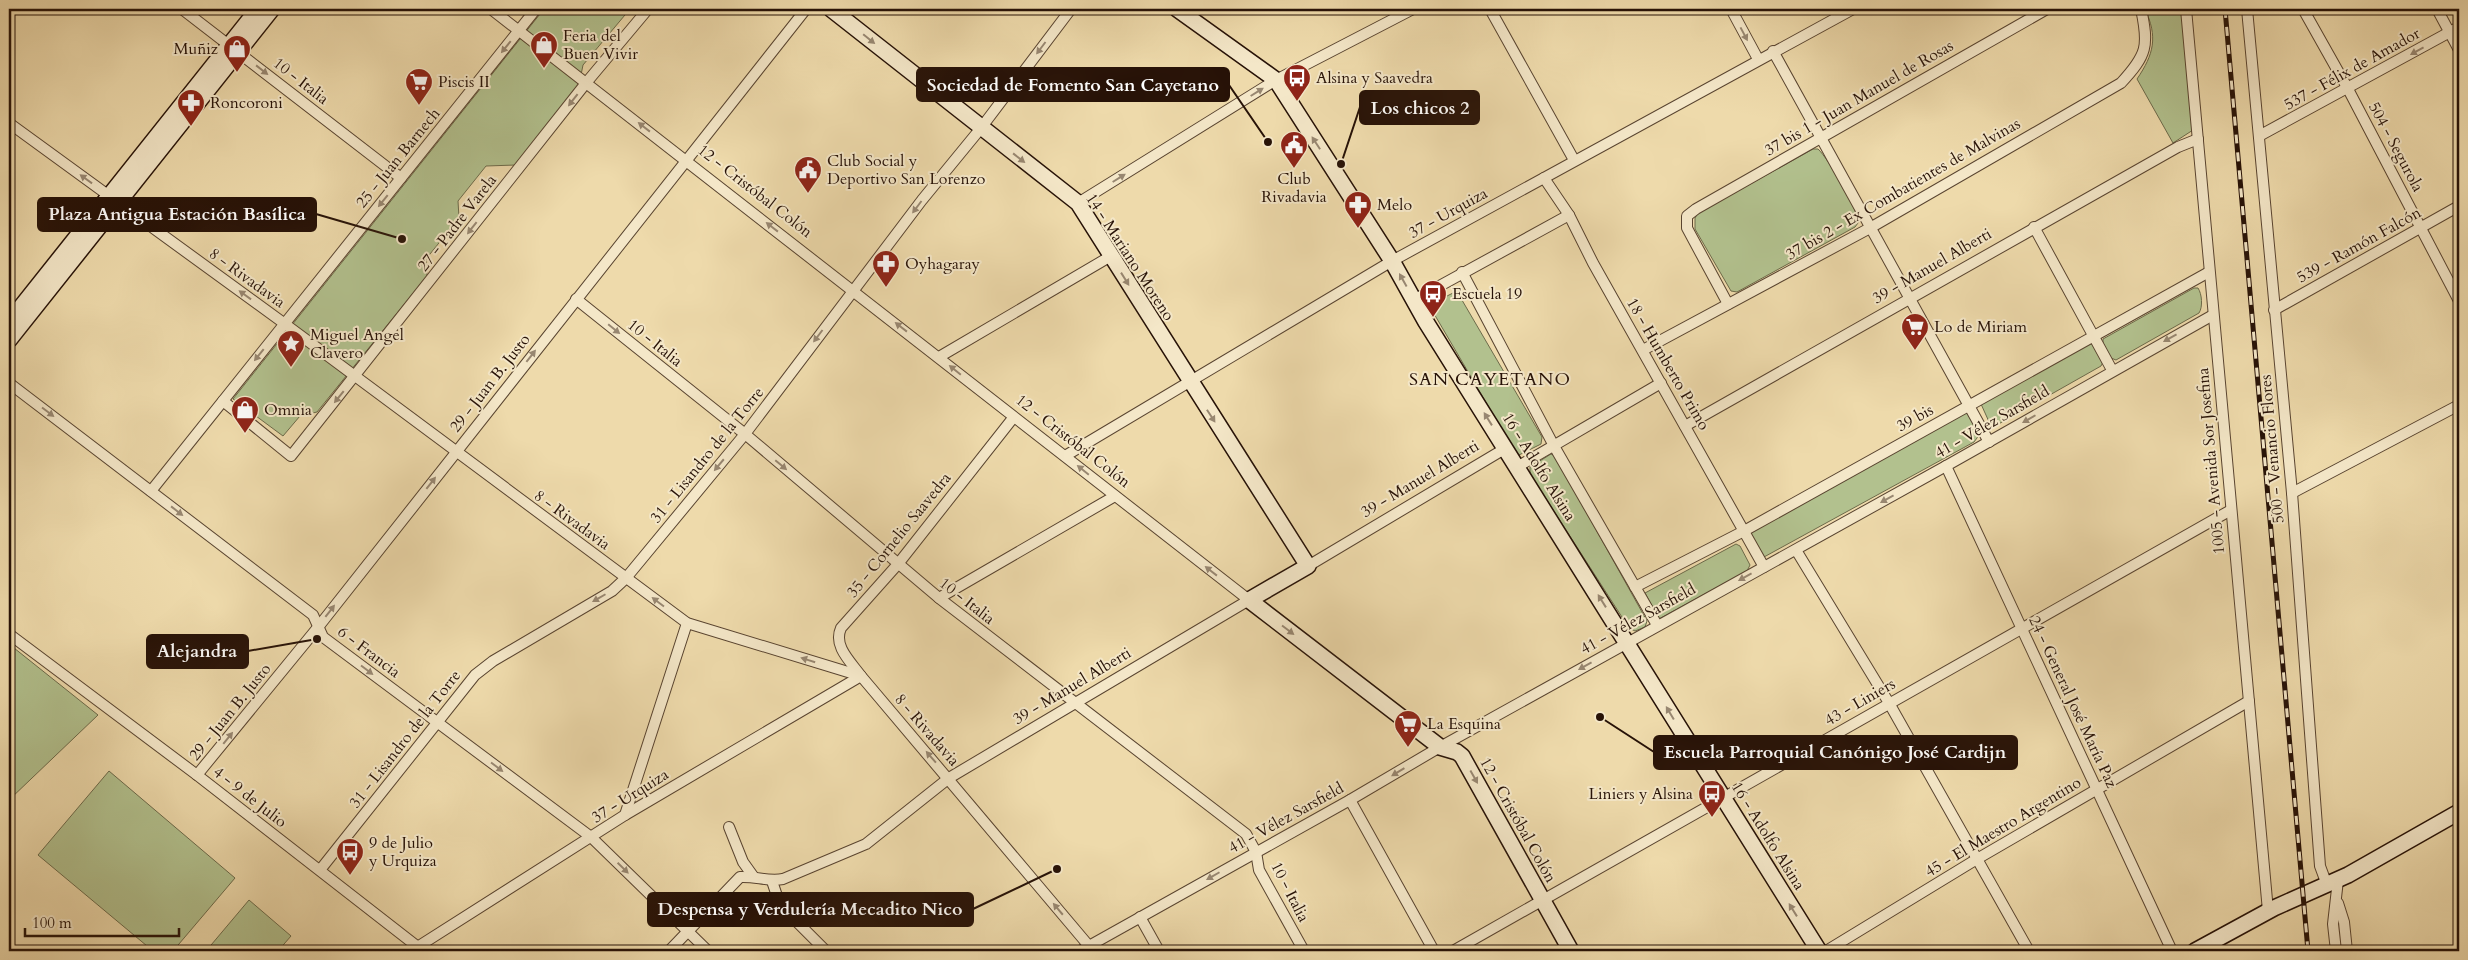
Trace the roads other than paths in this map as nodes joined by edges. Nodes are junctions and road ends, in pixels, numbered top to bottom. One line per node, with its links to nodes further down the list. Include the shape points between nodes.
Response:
1 (182, 9): 24 (street, 10 - Italia)
2 (258, 9): 24 (street)
3 (272, 9): 24 (street)
4 (491, 9): 22 (street, 12 - Cristóbal Colón)
5 (536, 9): 22 (street, 25 - Juan Barnech)
6 (648, 9): 29 (street, 27 - Padre Varela)
7 (806, 9): 36 (street, 29 - Juan B. Justo)
8 (831, 9): 32 (street, 14 - Mariano Moreno, one-way to 32)
9 (1071, 9): 32 (street, 31 - Lisandro de la Torre, one-way to 32)
10 (1177, 9): 28 (street, 16 - Adolfo Alsina)
11 (1413, 9): 28 (street)
12 (1490, 9): 37 (street)
13 (1731, 9): 27 (street, one-way to 27)
14 (1853, 9): 26 (street, 37 - Urquiza)
15 (2047, 9): 34 (street, 37 bis 1 - Juan Manuel de Rosas)
16 (2141, 9): 45 (street, 37 bis 2 - Ex Combatientes de Malvinas, via 2145,45 2141,59 2121,83)
17 (2186, 9): 35 (street, 1005 - Avenida Sor Josefina)
18 (2247, 9): 33 (street, 500 - Venancio Flores)
19 (2303, 9): 30 (street, 504 - Segurola)
20 (2437, 9): 23 (street)
21 (2459, 27): 23 (street, 537 - Félix de Amador)
22 (519, 31): 29 (street, 12 - Cristóbal Colón); 38 (street, 25 - Juan Barnech, one-way to 38)
23 (2450, 33): 25 (street); 30 (street, 537 - Félix de Amador, one-way to 30)
24 (234, 48): 38 (street, 10 - Italia, one-way to 38); 40 (street)
25 (2459, 50)
26 (1774, 51): 27 (street, 37 - Urquiza); 34 (street)
27 (1758, 59): 37 (street, 37 - Urquiza)
28 (1276, 80): 41 (street, one-way to 28); 48 (street, 16 - Adolfo Alsina, one-way to 28)
29 (586, 83): 36 (street, 12 - Cristóbal Colón, one-way to 29); 66 (street, 27 - Padre Varela, one-way to 66)
30 (2348, 89): 33 (street, 537 - Félix de Amador); 46 (street, 504 - Segurola)
31 (9, 123): 40 (street, 8 - Rivadavia, one-way to 31)
32 (981, 128): 41 (street, 14 - Mariano Moreno, one-way to 41); 51 (street, 31 - Lisandro de la Torre, one-way to 51)
33 (2259, 136): 57 (street, 500 - Venancio Flores)
34 (1820, 138): 45 (street); 56 (street, 37 bis 1 - Juan Manuel de Rosas, via 1687,216 1687,228)
35 (2198, 139): 44 (street, 39 - Manuel Alberti); 50 (street, 1005 - Avenida Sor Josefina)
36 (687, 160): 51 (street, 12 - Cristóbal Colón, one-way to 36); 52 (street, 29 - Juan B. Justo)
37 (1574, 160): 39 (street, 37 - Urquiza)
38 (401, 178): 60 (street, 25 - Juan Barnech, one-way to 60)
39 (1544, 178): 43 (street, 18 - Humberto Primo); 48 (street, 37 - Urquiza)
40 (114, 199): 59 (street); 60 (street, 8 - Rivadavia, one-way to 40); 62 (street)
41 (1078, 203): 47 (street, 14 - Mariano Moreno)
42 (2459, 206): 46 (street, 539 - Ramón Falcón)
43 (1569, 214): 49 (street); 63 (street, 18 - Humberto Primo, via 1592,263)
44 (2034, 227): 53 (street, 39 - Manuel Alberti); 61 (street)
45 (1870, 228): 53 (street); 56 (street, 37 bis 2 - Ex Combatientes de Malvinas)
46 (2421, 228): 55 (street, 504 - Segurola); 57 (street, 539 - Ramón Falcón)
47 (1111, 256): 64 (street); 67 (street, 14 - Mariano Moreno, one-way to 67)
48 (1392, 261): 54 (street, 16 - Adolfo Alsina, one-way to 48); 67 (street, 37 - Urquiza)
49 (1462, 272): 54 (street); 77 (street)
50 (2209, 272): 58 (street, 1005 - Avenida Sor Josefina); 61 (street, 39 bis)
51 (853, 290): 64 (street, 12 - Cristóbal Colón, one-way to 51); 75 (street, 31 - Lisandro de la Torre, one-way to 75)
52 (576, 299): 75 (street, 10 - Italia, one-way to 75); 79 (street, 29 - Juan B. Justo, one-way to 52)
53 (1911, 299): 71 (street); 74 (street, 39 - Manuel Alberti)
54 (1414, 300): 78 (street, 16 - Adolfo Alsina, one-way to 54)
55 (2459, 301)
56 (1728, 304): 63 (street, 37 bis 2 - Ex Combatientes de Malvinas)
57 (2274, 310): 84 (street, 500 - Venancio Flores)
58 (2213, 315): 65 (street, 41 - Vélez Sarsfield, one-way to 65); 86 (street, 1005 - Avenida Sor Josefina)
59 (9, 322)
60 (285, 324): 66 (street, 8 - Rivadavia); 70 (street, 25 - Juan Barnech, one-way to 70)
61 (2094, 334): 65 (street); 71 (street, 39 bis)
62 (9, 340)
63 (1643, 350): 69 (street, 18 - Humberto Primo)
64 (939, 357): 73 (street, 12 - Cristóbal Colón, one-way to 64)
65 (2112, 370): 76 (street, 41 - Vélez Sarsfield, one-way to 76)
66 (355, 377): 70 (street, 27 - Padre Varela, one-way to 70, via 292,456); 79 (street, 8 - Rivadavia)
67 (1189, 381): 80 (street, 37 - Urquiza); 90 (street, 14 - Mariano Moreno, one-way to 90)
68 (9, 383): 83 (street, 6 - Francia, one-way to 83)
69 (1661, 383): 74 (street, 18 - Humberto Primo); 77 (street)
70 (223, 401): 83 (street, 25 - Juan Barnech)
71 (1970, 404): 76 (street); 87 (street, 39 bis)
72 (2459, 405): 84 (street)
73 (1013, 418): 80 (street, 12 - Cristóbal Colón); 89 (street, 35 - Cornelio Saavedra)
74 (1686, 426): 87 (street, 18 - Humberto Primo)
75 (745, 434): 89 (street, 10 - Italia, one-way to 89); 92 (street, 31 - Lisandro de la Torre, one-way to 92)
76 (1989, 442): 81 (street, 41 - Vélez Sarsfield)
77 (1554, 446): 82 (street); 93 (street)
78 (1506, 448): 82 (street, 16 - Adolfo Alsina); 90 (street, 39 - Manuel Alberti)
79 (455, 452): 92 (street, 8 - Rivadavia); 98 (street, 29 - Juan B. Justo, one-way to 79)
80 (1065, 456): 85 (street, 12 - Cristóbal Colón, one-way to 80)
81 (1946, 466): 88 (street, 41 - Vélez Sarsfield, one-way to 88); 99 (street, 24 - General José María Paz)
82 (1517, 467): 101 (street, 16 - Adolfo Alsina, one-way to 82)
83 (151, 491): 98 (street, 6 - Francia, one-way to 98, via 313,616)
84 (2292, 494): 122 (street, 500 - Venancio Flores, via 2320,866)
85 (1115, 496): 94 (street); 95 (street, 12 - Cristóbal Colón, one-way to 85)
86 (2231, 510): 99 (street, 43 - Liniers); 103 (street, 1005 - Avenida Sor Josefina)
87 (1744, 532): 91 (street, 18 - Humberto Primo); 93 (street, 39 bis)
88 (1796, 550): 91 (street, 41 - Vélez Sarsfield); 104 (street)
89 (898, 564): 94 (street, 10 - Italia); 102 (street, 35 - Cornelio Saavedra, via 841,628 838,636 839,644)
90 (1308, 566): 95 (street, 39 - Manuel Alberti)
91 (1764, 567): 97 (street, 41 - Vélez Sarsfield, one-way to 97)
92 (626, 578): 96 (street, 8 - Rivadavia, one-way to 92); 106 (street, 31 - Lisandro de la Torre, one-way to 106, via 612,591 493,660 475,675)
93 (1635, 587): 97 (street)
94 (939, 598): 105 (street, 10 - Italia)
95 (1250, 600): 105 (street, 39 - Manuel Alberti); 107 (street, 12 - Cristóbal Colón, one-way to 107)
96 (687, 623): 102 (street, 8 - Rivadavia, one-way to 96); 114 (street)
97 (1657, 625): 101 (street, 41 - Vélez Sarsfield)
98 (319, 626): 106 (street, 6 - Francia, one-way to 106, via 323,637); 108 (street, 29 - Juan B. Justo, one-way to 98)
99 (2021, 628): 104 (street, 43 - Liniers); 110 (street, 24 - General José María Paz)
100 (9, 634): 108 (street, 4 - 9 de Julio)
101 (1628, 642): 107 (street, 41 - Vélez Sarsfield, one-way to 107); 111 (street, 16 - Adolfo Alsina, one-way to 101)
102 (861, 676): 109 (street, 8 - Rivadavia, one-way to 102); 114 (street, 37 - Urquiza)
103 (2249, 701): 110 (street, 45 - El Maestro Argentino); 125 (street, 1005 - Avenida Sor Josefina)
104 (1889, 703): 111 (street, 43 - Liniers); 118 (street)
105 (1076, 704): 109 (street, 39 - Manuel Alberti); 117 (street, 10 - Italia, via 1246,834)
106 (438, 723): 116 (street, 6 - Francia, one-way to 116); 119 (street, 31 - Lisandro de la Torre)
107 (1440, 747): 112 (street, 41 - Vélez Sarsfield, one-way to 112); 124 (street, 12 - Cristóbal Colón, one-way to 124, via 1462,756)
108 (198, 775): 119 (street, 4 - 9 de Julio)
109 (949, 778): 121 (street, 39 - Manuel Alberti, via 866,844 804,872); 129 (street, 8 - Rivadavia, one-way to 109)
110 (2098, 789): 118 (street, 45 - El Maestro Argentino); 141 (street, 24 - General José María Paz)
111 (1724, 798): 124 (street, 43 - Liniers); 138 (street, 16 - Adolfo Alsina, one-way to 111)
112 (1350, 800): 117 (street, 41 - Vélez Sarsfield); 135 (street)
113 (2459, 812): 122 (street)
114 (625, 815): 116 (street, 37 - Urquiza)
115 (728, 828): 120 (street)
116 (591, 837): 127 (street, 6 - Francia, one-way to 127); 128 (street, 37 - Urquiza)
117 (1256, 852): 126 (street, 41 - Vélez Sarsfield, one-way to 126); 134 (street, 10 - Italia, via 1259,870)
118 (1977, 859): 139 (street, 45 - El Maestro Argentino); 140 (street)
119 (320, 870): 128 (street, 4 - 9 de Julio)
120 (753, 876): 121 (street); 127 (street, via 740,877)
121 (772, 882): 132 (street, via 780,905)
122 (2332, 883): 123 (street, 500 - Venancio Flores); 125 (street)
123 (2337, 899): 143 (street, 500 - Venancio Flores, via 2333,924); 144 (street, 500 - Venancio Flores, via 2344,922)
124 (1543, 902): 136 (street, 43 - Liniers); 137 (street, 12 - Cristóbal Colón)
125 (2268, 911): 142 (street)
126 (1140, 917): 129 (street, 41 - Vélez Sarsfield); 133 (street)
127 (688, 931): 130 (street); 131 (street, 6 - Francia)
128 (421, 949)
129 (1084, 949)
130 (669, 951)
131 (708, 951)
132 (826, 951)
133 (1159, 951)
134 (1304, 951)
135 (1434, 951)
136 (1453, 951)
137 (1571, 951)
138 (1819, 951)
139 (1826, 951)
140 (2029, 951)
141 (2172, 951)
142 (2195, 951)
143 (2336, 951)
144 (2347, 951)

